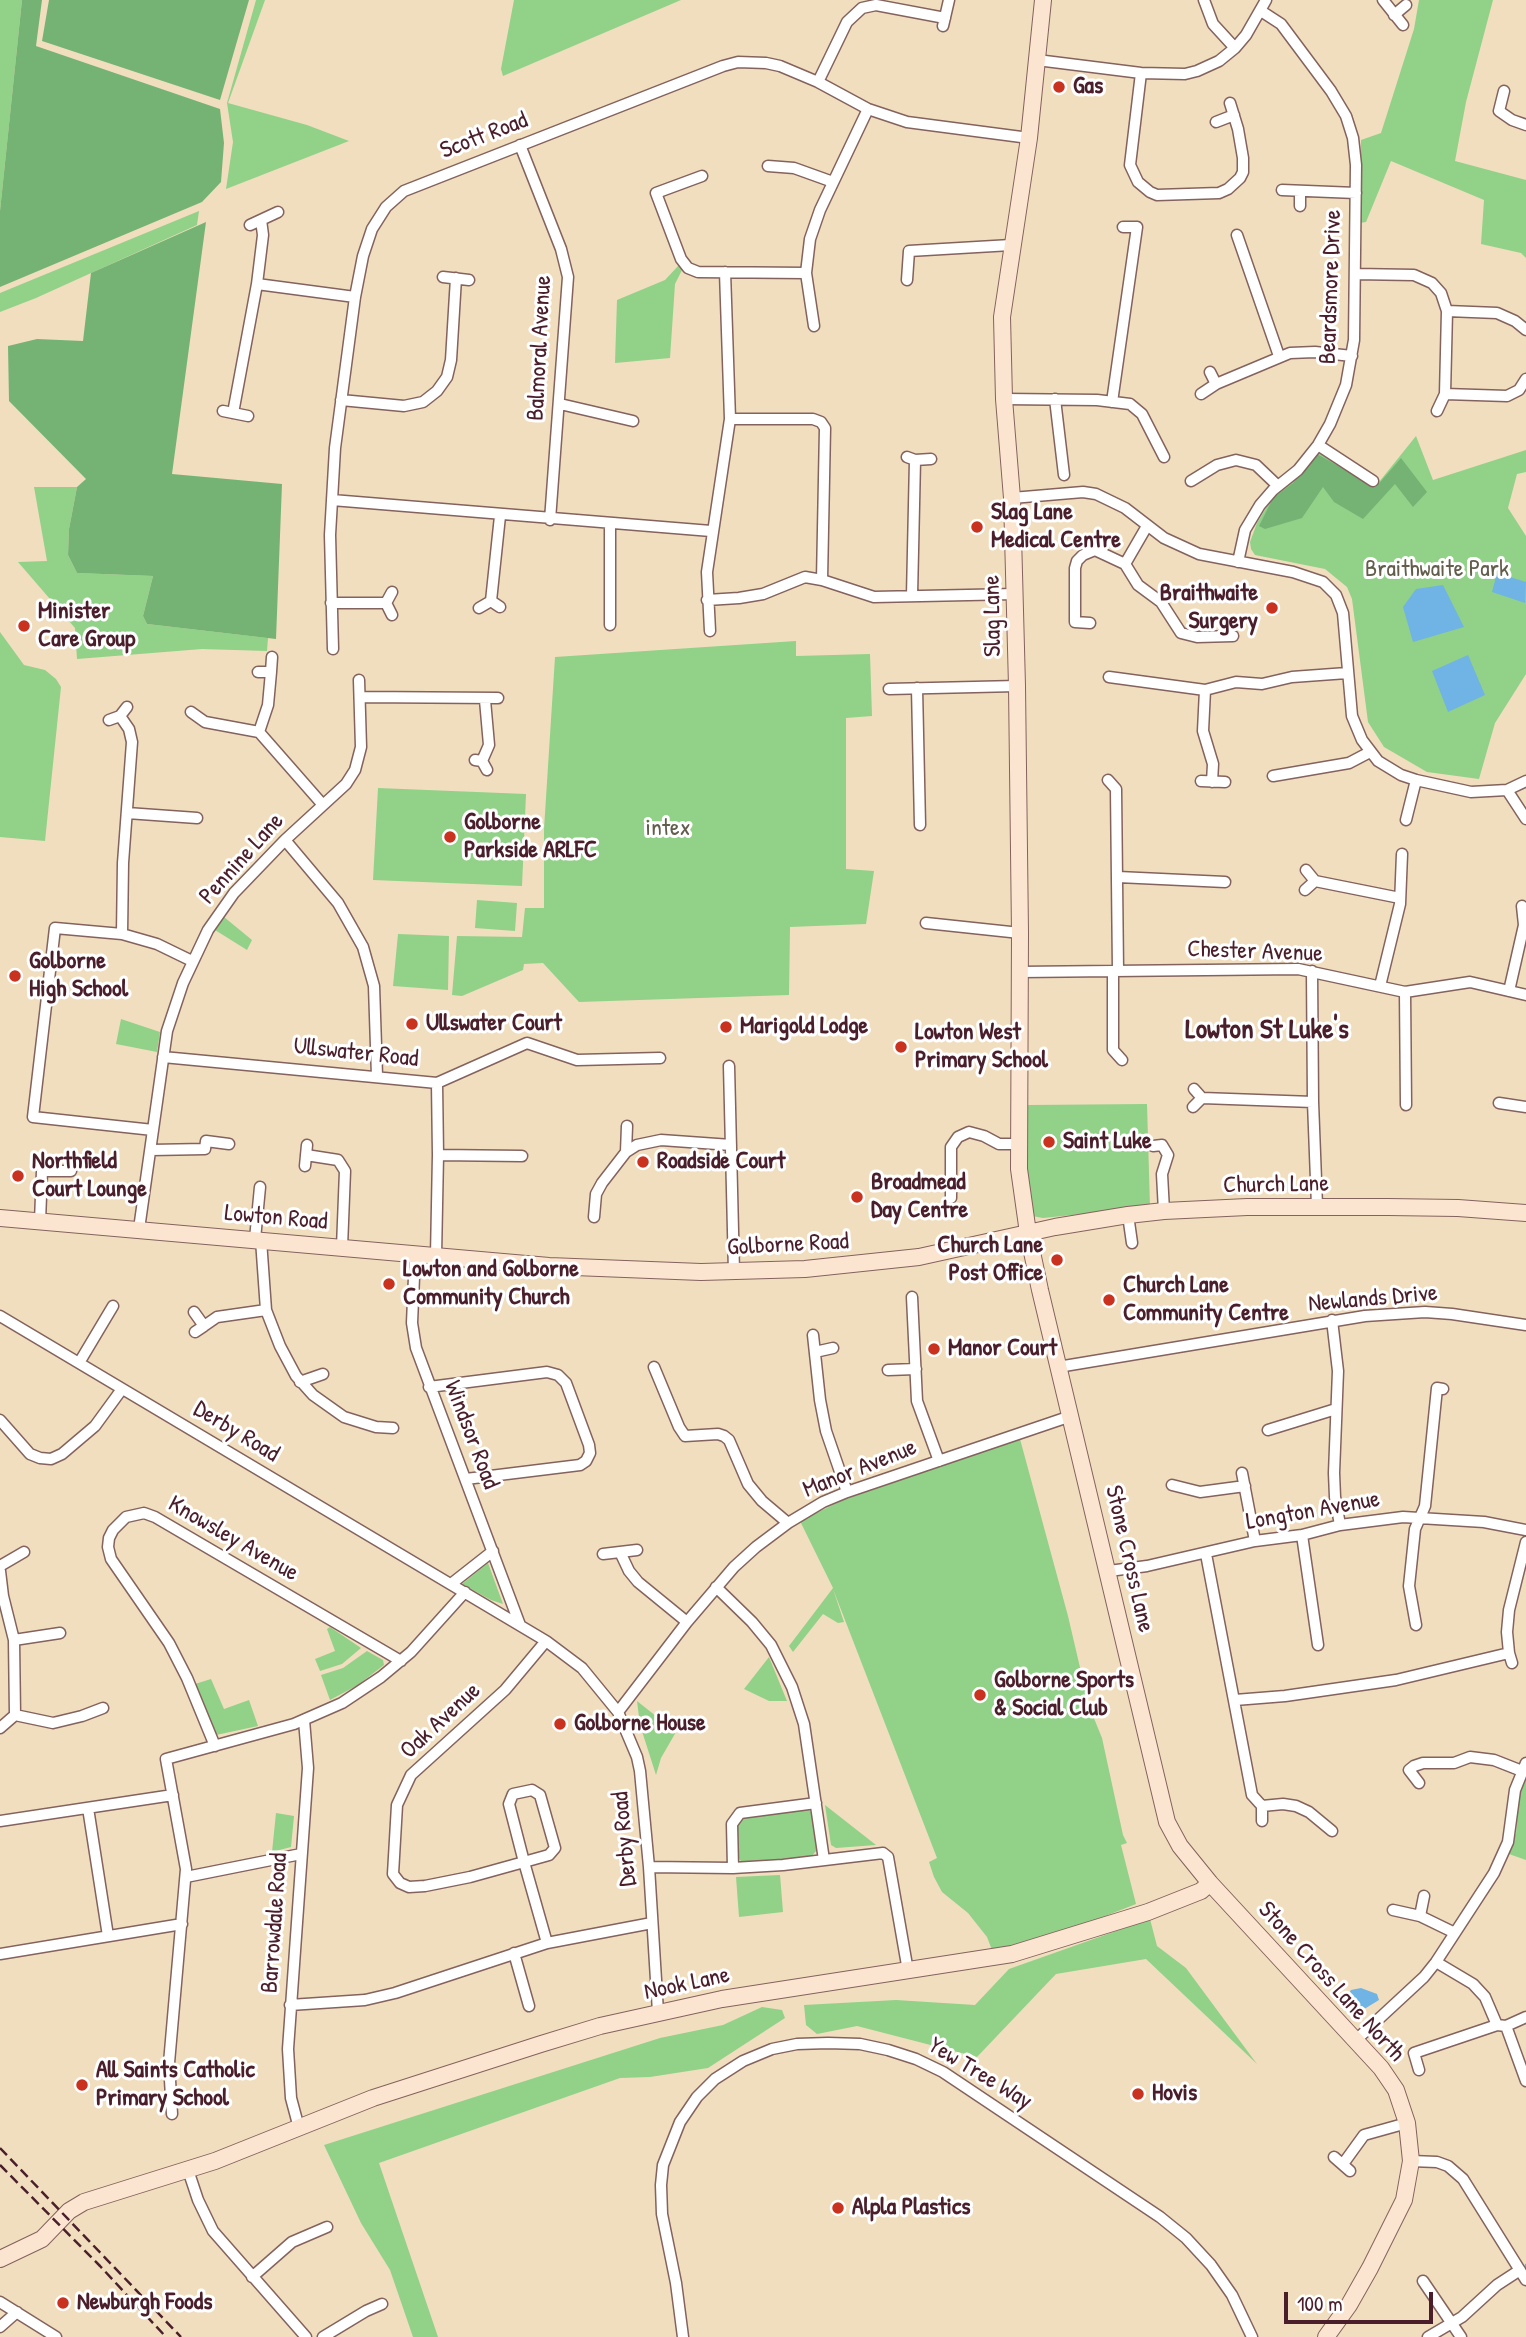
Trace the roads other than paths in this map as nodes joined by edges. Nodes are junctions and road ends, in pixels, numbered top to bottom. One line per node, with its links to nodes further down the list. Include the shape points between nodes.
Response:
1 (949, 0): 12 (street, via 944,22 876,5 862,8 847,22)
2 (1043, 0): 10 (street, Slag Lane)
3 (1205, 0): 9 (street, via 1213,24)
4 (1383, 0): 7 (street)
5 (1264, 5): 9 (street); 28 (street, Beardsmore Drive, via 1346,116 1355,150)
6 (1406, 5): 7 (street)
7 (1394, 15): 8 (street)
8 (1403, 25)
9 (1235, 48): 11 (street, via 1197,71)
10 (1037, 60): 11 (street); 21 (street, Slag Lane)
11 (1141, 73): 18 (street, via 1130,165 1138,182 1150,192 1219,193 1235,185 1244,165)
12 (818, 82): 16 (street, Scott Road); 22 (street, Scott Road, via 766,63 730,63)
13 (1504, 91): 17 (street)
14 (1230, 103): 18 (street)
15 (1487, 106): 17 (street)
16 (868, 109): 21 (street, Scott Road, via 918,125); 25 (street)
17 (1499, 111): 20 (street)
18 (1234, 116): 19 (street)
19 (1216, 122)
20 (1526, 125)
21 (1029, 138): 33 (street, Slag Lane)
22 (520, 145): 42 (street, Scott Road, via 414,185 395,199 367,240); 57 (street, Balmoral Avenue, via 568,276)
23 (767, 167): 25 (street, via 794,168)
24 (702, 176): 34 (street, via 656,193 684,265 698,272)
25 (833, 182): 35 (street, via 814,223)
26 (1282, 190): 27 (street)
27 (1300, 191): 28 (street); 29 (street)
28 (1356, 193): 36 (street, Beardsmore Drive)
29 (1300, 206)
30 (278, 212): 41 (street, via 255,222 263,235)
31 (1123, 227): 56 (street, via 1137,227)
32 (1253, 236): 46 (street, via 1239,239)
33 (1011, 245): 40 (street, via 909,251); 53 (street, Slag Lane, via 1002,317)
34 (725, 272): 35 (street); 60 (street)
35 (806, 272): 44 (street)
36 (1355, 274): 43 (street, via 1420,277 1441,293); 47 (street, Beardsmore Drive)
37 (443, 277): 38 (street)
38 (456, 278): 39 (street); 54 (street, via 451,360 437,391 423,402 404,406)
39 (469, 280)
40 (907, 280)
41 (257, 284): 42 (street); 59 (street, via 228,412)
42 (355, 298): 54 (street, Scott Road)
43 (1447, 312): 45 (street, via 1497,313); 52 (street)
44 (815, 326)
45 (1526, 330)
46 (1279, 356): 47 (street, via 1307,351); 50 (street)
47 (1352, 356): 63 (street, Beardsmore Drive, via 1342,397)
48 (1210, 372): 50 (street)
49 (1526, 379): 52 (street, via 1519,390 1507,396)
50 (1216, 384): 51 (street)
51 (1201, 394)
52 (1445, 394): 58 (street)
53 (1004, 399): 55 (street); 73 (street, Slag Lane)
54 (341, 400): 74 (street, Scott Road)
55 (1055, 400): 56 (street); 66 (street)
56 (1112, 402): 62 (street, via 1138,409)
57 (560, 404): 61 (street); 76 (street, Balmoral Avenue)
58 (1437, 411)
59 (248, 416)
60 (730, 419): 79 (street); 82 (street, via 814,419 825,428)
61 (633, 421)
62 (1158, 445): 64 (street); 67 (street)
63 (1318, 445): 71 (street, via 1352,473); 72 (street, Beardsmore Drive)
64 (1146, 451)
65 (1075, 453): 66 (street)
66 (1062, 454): 69 (street)
67 (1164, 457)
68 (932, 459): 85 (street, via 911,458)
69 (1064, 475)
70 (1198, 481): 72 (street, via 1224,462 1241,460 1256,465)
71 (1373, 481)
72 (1278, 486): 80 (street, Beardsmore Drive, via 1245,530)
73 (1012, 498): 78 (street, via 1096,494 1125,508); 84 (street, Slag Lane)
74 (332, 500): 75 (street); 87 (street, Scott Road)
75 (500, 516): 76 (street); 89 (street, via 496,604)
76 (550, 520): 77 (street)
77 (610, 523): 79 (street); 92 (street)
78 (1147, 526): 80 (street, via 1190,550); 81 (street)
79 (711, 531): 86 (street)
80 (1238, 562): 99 (street, via 1314,578 1330,588 1343,613)
81 (1125, 564): 91 (street, via 1095,550 1077,561 1075,626); 94 (street, via 1138,585 1167,610 1181,633 1197,637 1215,630)
82 (822, 580): 85 (street, via 874,597); 86 (street, via 805,578 763,594)
83 (392, 592): 88 (street)
84 (1015, 594): 85 (street); 103 (street, Slag Lane)
85 (912, 596)
86 (707, 600): 93 (street)
87 (331, 603): 88 (street); 95 (street, Scott Road)
88 (386, 603): 90 (street)
89 (479, 608)
90 (392, 615)
91 (1090, 623)
92 (610, 625)
93 (710, 631)
94 (1233, 636)
95 (333, 649)
96 (272, 657): 98 (street)
97 (258, 672): 98 (street)
98 (271, 673): 113 (street)
99 (1347, 673): 106 (street, via 1262,684 1236,682); 114 (street, via 1352,716)
100 (1109, 677): 102 (street)
101 (359, 680): 108 (street, Pennine Lane)
102 (1127, 680): 106 (street); 107 (street)
103 (1017, 686): 104 (street); 140 (street, Slag Lane)
104 (917, 688): 105 (street); 129 (street)
105 (889, 689)
106 (1205, 690): 120 (street, via 1203,731 1213,764 1206,781)
107 (1124, 693)
108 (360, 697): 110 (street); 123 (street, Pennine Lane, via 359,764)
109 (498, 698): 110 (street)
110 (485, 700): 115 (street, via 489,745)
111 (191, 710): 113 (street, via 205,722)
112 (119, 714): 125 (street, via 132,742)
113 (259, 732): 123 (street)
114 (1370, 752): 116 (street, via 1349,763); 118 (street, via 1388,768)
115 (481, 763)
116 (1273, 776)
117 (1108, 780): 133 (street, via 1116,789)
118 (1416, 780): 121 (street, via 1471,792); 124 (street)
119 (1526, 781): 121 (street)
120 (1225, 782)
121 (1507, 790): 127 (street)
122 (1398, 802): 124 (street)
123 (323, 805): 130 (street, Pennine Lane)
124 (1410, 805): 128 (street)
125 (127, 813): 126 (street); 141 (street)
126 (197, 818)
127 (1526, 818)
128 (1406, 820)
129 (919, 827)
130 (285, 840): 142 (street, Pennine Lane, via 220,910); 154 (street, via 338,903 363,947 374,986)
131 (1402, 854): 137 (street)
132 (1306, 870): 134 (street)
133 (1118, 877): 135 (street); 143 (street)
134 (1315, 881): 136 (street); 137 (street)
135 (1226, 882)
136 (1305, 890)
137 (1400, 898): 146 (street)
138 (1522, 906): 147 (street, via 1524,925)
139 (926, 923): 140 (street)
140 (1020, 933): 145 (street, Slag Lane)
141 (122, 934): 142 (street); 164 (street, via 55,928 33,1117)
142 (192, 961): 150 (street, Pennine Lane, via 167,1031)
143 (1116, 971): 144 (street, Chester Avenue); 145 (street, Chester Avenue); 152 (street, via 1113,1050)
144 (1312, 971): 146 (street, Chester Avenue); 158 (street)
145 (1020, 972): 167 (street, Slag Lane)
146 (1380, 986): 148 (street, Chester Avenue)
147 (1509, 991): 148 (street, Chester Avenue, via 1469,982); 149 (street, Chester Avenue)
148 (1405, 992): 162 (street)
149 (1526, 995)
150 (163, 1057): 154 (street, Ullswater Road); 164 (street, Pennine Lane)
151 (660, 1058): 155 (street, Ullswater Road, via 578,1059 527,1043)
152 (1122, 1060)
153 (729, 1066): 168 (street)
154 (377, 1076): 155 (street, Ullswater Road)
155 (437, 1083): 172 (street)
156 (1194, 1089): 157 (street)
157 (1202, 1098): 158 (street); 160 (street)
158 (1312, 1102): 177 (street)
159 (1499, 1103): 161 (street)
160 (1193, 1107)
161 (1526, 1107)
162 (1407, 1110)
163 (627, 1126): 170 (street)
164 (153, 1130): 169 (street, Pennine Lane)
165 (1157, 1142): 178 (street, via 1168,1155 1162,1174)
166 (229, 1144): 169 (street, via 206,1142 205,1149)
167 (1018, 1144): 176 (street, via 999,1144 969,1132 958,1137 951,1147); 185 (street, Slag Lane)
168 (731, 1145): 170 (street, via 661,1140); 192 (street)
169 (151, 1150): 184 (street, Pennine Lane)
170 (626, 1152): 181 (street, via 596,1194)
171 (306, 1155): 188 (street, via 338,1160 345,1171)
172 (438, 1155): 173 (street); 190 (street)
173 (522, 1156)
174 (71, 1171): 183 (street, via 42,1171)
175 (260, 1187): 186 (street)
176 (951, 1198)
177 (1317, 1206): 178 (street, Church Lane); 179 (street, Church Lane)
178 (1164, 1211): 180 (street, Church Lane)
179 (1526, 1213)
180 (1128, 1214): 185 (street, Church Lane); 187 (street)
181 (594, 1216)
182 (0, 1218): 183 (street, Lowton Road)
183 (40, 1221): 184 (street, Lowton Road)
184 (139, 1229): 186 (street, Lowton Road)
185 (1028, 1233): 192 (street, Golborne Road, via 919,1257); 205 (street, Stone Cross Lane)
186 (258, 1239): 188 (street, Lowton Road); 195 (street)
187 (1132, 1243)
188 (342, 1247): 189 (street, Lowton Road)
189 (415, 1254): 190 (street, Lowton Road); 210 (street, Windsor Road, via 413,1334)
190 (436, 1256): 191 (street, Lowton Road)
191 (549, 1266): 192 (street, Golborne Road)
192 (734, 1272)
193 (912, 1297): 206 (street)
194 (113, 1307): 203 (street)
195 (265, 1310): 196 (street, via 217,1317 200,1329); 209 (street)
196 (194, 1312)
197 (0, 1316): 203 (street, Derby Road)
198 (1332, 1320): 199 (street, Newlands Drive, via 1425,1312); 205 (street, Newlands Drive); 213 (street, via 1338,1371)
199 (1524, 1321)
200 (813, 1335): 202 (street)
201 (833, 1348): 202 (street)
202 (815, 1352): 225 (street, via 826,1431)
203 (79, 1363): 212 (street, Derby Road)
204 (654, 1367): 227 (street, via 685,1436 718,1434 729,1440 748,1484)
205 (1058, 1367): 214 (street, Stone Cross Lane)
206 (916, 1369): 207 (street); 220 (street, via 917,1401)
207 (888, 1370)
208 (323, 1374): 209 (street)
209 (300, 1382): 217 (street, via 344,1417 359,1424)
210 (429, 1387): 222 (street, Windsor Road); 222 (street, via 547,1372 566,1382 589,1446 586,1461)
211 (1437, 1388): 226 (street, via 1425,1506)
212 (122, 1389): 215 (street, via 95,1426 51,1459 25,1450); 241 (street, Derby Road)
213 (1336, 1409): 216 (street); 228 (street, via 1335,1497)
214 (1071, 1416): 220 (street, Manor Avenue); 240 (street, Stone Cross Lane)
215 (0, 1420)
216 (1280, 1426): 218 (street); 219 (street)
217 (393, 1428)
218 (1268, 1430)
219 (1283, 1438)
220 (939, 1461): 225 (street, Manor Avenue)
221 (1242, 1473): 224 (street)
222 (466, 1479): 234 (street, Windsor Road)
223 (1172, 1485): 224 (street, via 1200,1492)
224 (1245, 1486): 231 (street)
225 (847, 1492): 227 (street, Manor Avenue)
226 (1419, 1520): 228 (street, Longton Avenue, via 1403,1517); 229 (street, Longton Avenue, via 1484,1522); 246 (street, via 1409,1587)
227 (788, 1523): 242 (street, Manor Avenue)
228 (1340, 1525): 230 (street, Longton Avenue)
229 (1526, 1530)
230 (1302, 1535): 231 (street, Longton Avenue); 250 (street)
231 (1255, 1541): 238 (street, Longton Avenue)
232 (1526, 1542): 252 (street, via 1508,1610 1511,1658 1396,1680)
233 (636, 1550): 236 (street)
234 (493, 1551): 241 (street); 245 (street, Windsor Road)
235 (24, 1552): 239 (street)
236 (620, 1552): 237 (street); 244 (street, via 638,1582)
237 (603, 1554)
238 (1206, 1554): 240 (street, Longton Avenue); 252 (street)
239 (0, 1568): 248 (street)
240 (1109, 1571): 274 (street, Stone Cross Lane, via 1167,1822)
241 (451, 1584): 243 (street, Derby Road)
242 (716, 1587): 244 (street, Manor Avenue); 262 (street, via 752,1622 783,1666 804,1724)
243 (465, 1592): 245 (street, Derby Road); 251 (street)
244 (687, 1622): 254 (street, Manor Avenue)
245 (520, 1625): 249 (street, Derby Road)
246 (1416, 1625)
247 (60, 1633): 248 (street)
248 (14, 1640): 255 (street)
249 (547, 1641): 254 (street, Derby Road, via 582,1668); 270 (street, Oak Avenue, via 505,1690 418,1767 397,1805 393,1874 400,1883 409,1887 447,1882)
250 (1318, 1645)
251 (401, 1661): 256 (street, via 351,1698); 258 (street, Knowsley Avenue, via 155,1517 144,1513 126,1517 109,1538 111,1559 169,1643)
252 (1236, 1700): 263 (street, via 1252,1795)
253 (103, 1708): 255 (street, via 53,1723)
254 (618, 1712): 271 (street, Derby Road, via 640,1771)
255 (15, 1715): 257 (street)
256 (304, 1720): 258 (street); 268 (street, Barrowdale Road, via 308,1768)
257 (0, 1728)
258 (215, 1746): 261 (street, via 166,1759)
259 (1524, 1767): 260 (street, via 1480,1757 1423,1763 1405,1773); 280 (street, via 1515,1790 1504,1854)
260 (1419, 1783)
261 (173, 1795): 264 (street); 273 (street)
262 (816, 1803): 269 (street); 272 (street, via 740,1813 732,1824)
263 (1262, 1806): 266 (street); 267 (street, via 1296,1806)
264 (88, 1808): 265 (street); 281 (street)
265 (0, 1821)
266 (1262, 1821)
267 (1332, 1831)
268 (300, 1854): 273 (street); 287 (street, Barrowdale Road)
269 (824, 1860): 272 (street); 286 (street, via 883,1853 888,1857)
270 (524, 1862): 270 (street, via 509,1804 513,1794 532,1790 540,1795 555,1848 549,1856); 282 (street)
271 (649, 1867): 272 (street); 278 (street, Derby Road)
272 (733, 1868)
273 (186, 1877): 279 (street)
274 (1210, 1883): 286 (street, Nook Lane, via 1148,1912 1036,1948); 292 (street, Stone Cross Lane North)
275 (1424, 1896): 277 (street)
276 (1393, 1910): 277 (street)
277 (1420, 1916): 280 (street)
278 (652, 1923): 282 (street); 289 (street, Derby Road)
279 (181, 1924): 281 (street); 297 (street, via 169,2063)
280 (1455, 1933): 285 (street)
281 (108, 1936): 284 (street)
282 (547, 1943): 283 (street)
283 (514, 1953): 287 (street, via 365,2000); 288 (street)
284 (0, 1954)
285 (1436, 1962): 291 (street, via 1473,1984); 292 (street)
286 (908, 1971): 289 (street, Nook Lane)
287 (290, 2005): 299 (street, Barrowdale Road, via 289,2080)
288 (529, 2006)
289 (658, 2012): 299 (street, Nook Lane, via 433,2077)
290 (1526, 2017): 291 (street)
291 (1502, 2026): 293 (street); 296 (street)
292 (1356, 2040): 298 (street, Stone Cross Lane North, via 1396,2090)
293 (1414, 2053): 294 (street); 295 (street)
294 (1402, 2056)
295 (1419, 2070)
296 (1526, 2081)
297 (172, 2114)
298 (1407, 2123): 300 (street, Stone Cross Lane North); 301 (street, via 1364,2135)
299 (299, 2128): 302 (street, Nook Lane)
300 (1411, 2161): 306 (street, via 1437,2162 1456,2171); 319 (street, Stone Cross Lane North, via 1395,2221 1349,2305)
301 (1342, 2164)
302 (185, 2171): 305 (street, Nook Lane, via 84,2202 42,2239); 307 (street, via 213,2231)
303 (327, 2227): 307 (street, via 292,2242)
304 (1526, 2256): 306 (street)
305 (0, 2259)
306 (1520, 2270): 312 (street)
307 (252, 2277): 315 (street)
308 (1423, 2281): 312 (street, via 1428,2296)
309 (0, 2302): 311 (street)
310 (382, 2304): 316 (street)
311 (17, 2312): 313 (street); 314 (street)
312 (1452, 2321): 320 (street); 321 (street)
313 (0, 2327)
314 (56, 2337)
315 (306, 2337)
316 (323, 2337)
317 (683, 2337): 318 (street, Yew Tree Way, via 662,2214 662,2175 671,2140 697,2097 724,2073 772,2049 797,2043 860,2044 888,2050 967,2086 1186,2238 1232,2295)
318 (1252, 2337)
319 (1325, 2337)
320 (1428, 2337)
321 (1461, 2337)

